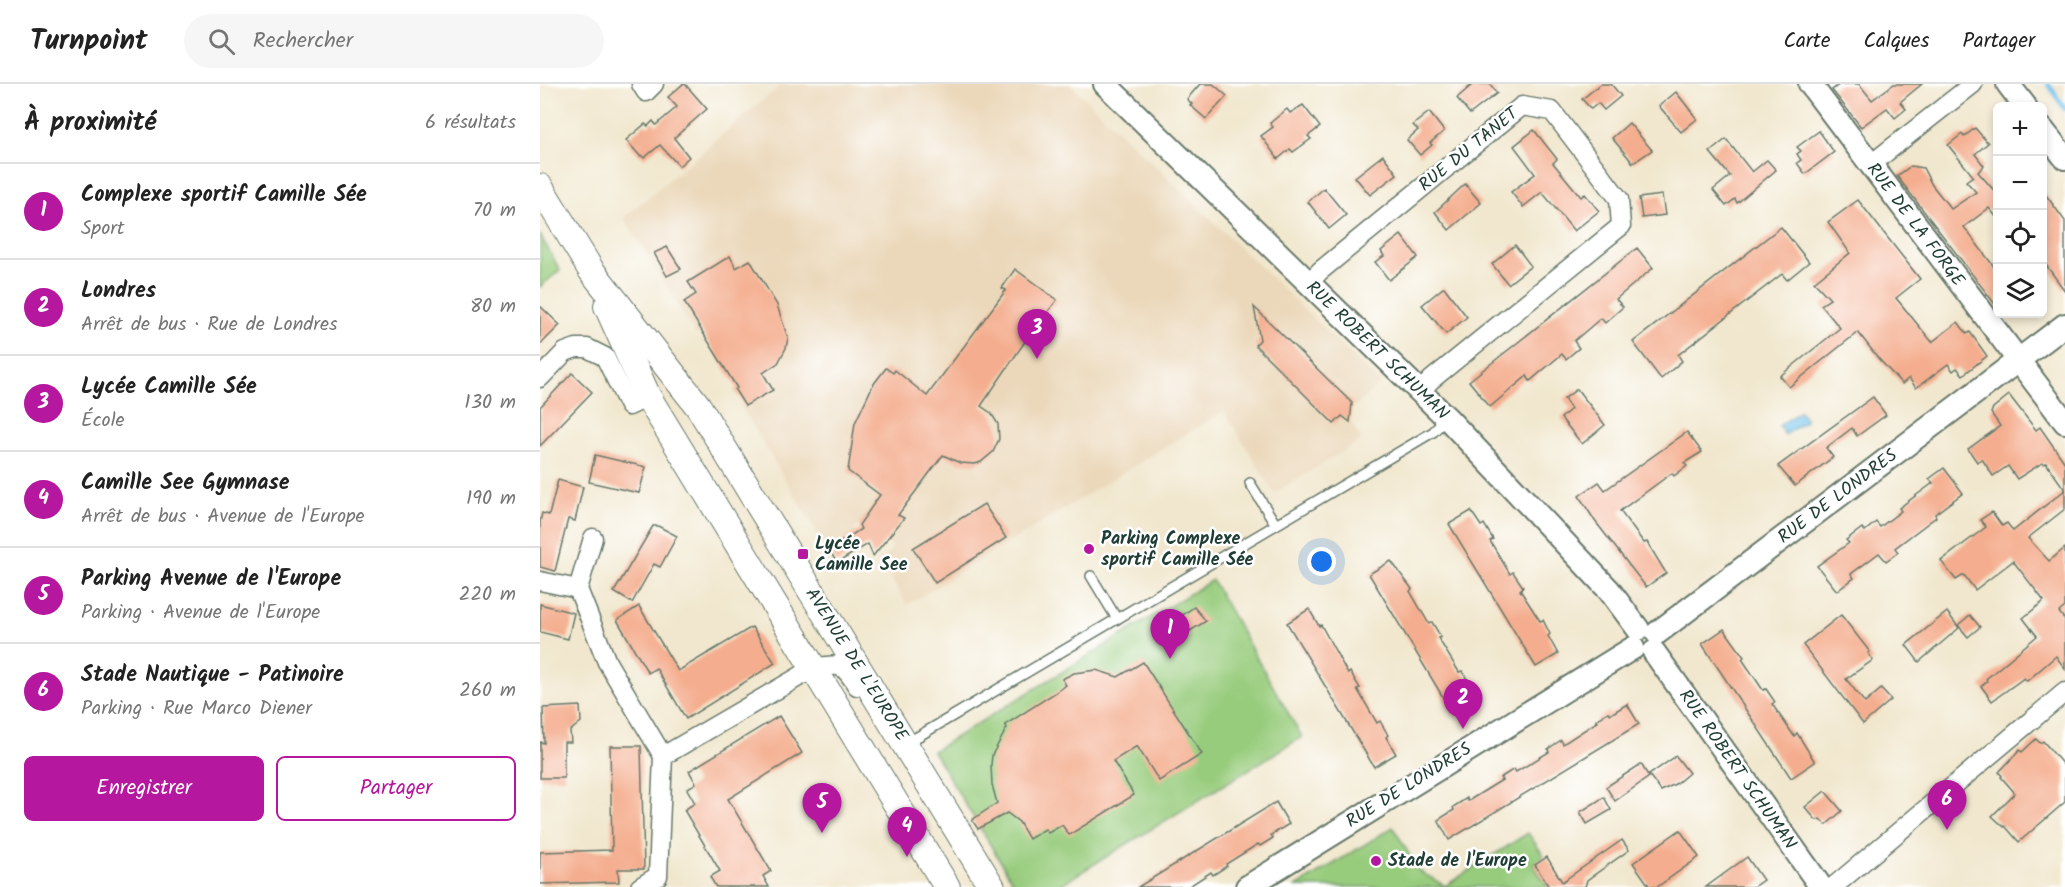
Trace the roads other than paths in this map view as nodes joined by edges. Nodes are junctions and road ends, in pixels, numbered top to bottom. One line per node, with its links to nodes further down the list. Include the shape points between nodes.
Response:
1 (641, 84): 2 (street, via 646,92)
2 (654, 84)
3 (1105, 84): 13 (street, RUE ROBERT SCHUMAN)
4 (1810, 84): 10 (street, RUE DE LA FORGE)
5 (1973, 84): 10 (street)
6 (2007, 84): 7 (street)
7 (2022, 102)
8 (2047, 134): 9 (street)
9 (2065, 158)
10 (1870, 165): 15 (street, RUE DE LA FORGE)
11 (540, 187): 12 (main road, AVENUE DE L'EUROPE)
12 (591, 270): 18 (main road, AVENUE DE L'EUROPE); 31 (main road, AVENUE DE L'EUROPE, via 698,406)
13 (1309, 283): 17 (street, RUE ROBERT SCHUMAN); 17 (street, RUE DU TANET, via 1522,106 1552,111 1619,199 1621,226)
14 (2065, 325): 15 (street, RUE DE LONDRES)
15 (2019, 360): 20 (street, RUE DE LA FORGE); 28 (street, RUE DE LONDRES)
16 (540, 378): 18 (street, via 565,352 587,348 605,357 629,406)
17 (1420, 392): 19 (street, RUE ROBERT SCHUMAN)
18 (648, 397): 29 (main road, AVENUE DE L'EUROPE)
19 (1447, 418): 22 (lane, via 1433,432); 28 (street, RUE ROBERT SCHUMAN, via 1609,590)
20 (2065, 422)
21 (1250, 483): 22 (lane)
22 (1276, 525): 27 (lane)
23 (593, 538): 26 (street)
24 (1091, 576): 27 (lane)
25 (540, 581): 26 (street)
26 (578, 589): 32 (street, via 607,662)
27 (1117, 619): 31 (lane)
28 (1645, 641): 36 (street, RUE DE LONDRES); 37 (street, RUE ROBERT SCHUMAN)
29 (814, 668): 31 (street, via 831,664 846,669 885,730); 32 (street); 34 (main road, AVENUE DE L'EUROPE)
30 (2059, 697): 38 (street)
31 (904, 744): 35 (main road, AVENUE DE L'EUROPE)
32 (663, 756): 33 (street, via 658,876)
33 (640, 887)
34 (947, 887)
35 (992, 887)
36 (1247, 887)
37 (1821, 887)
38 (1833, 887)

